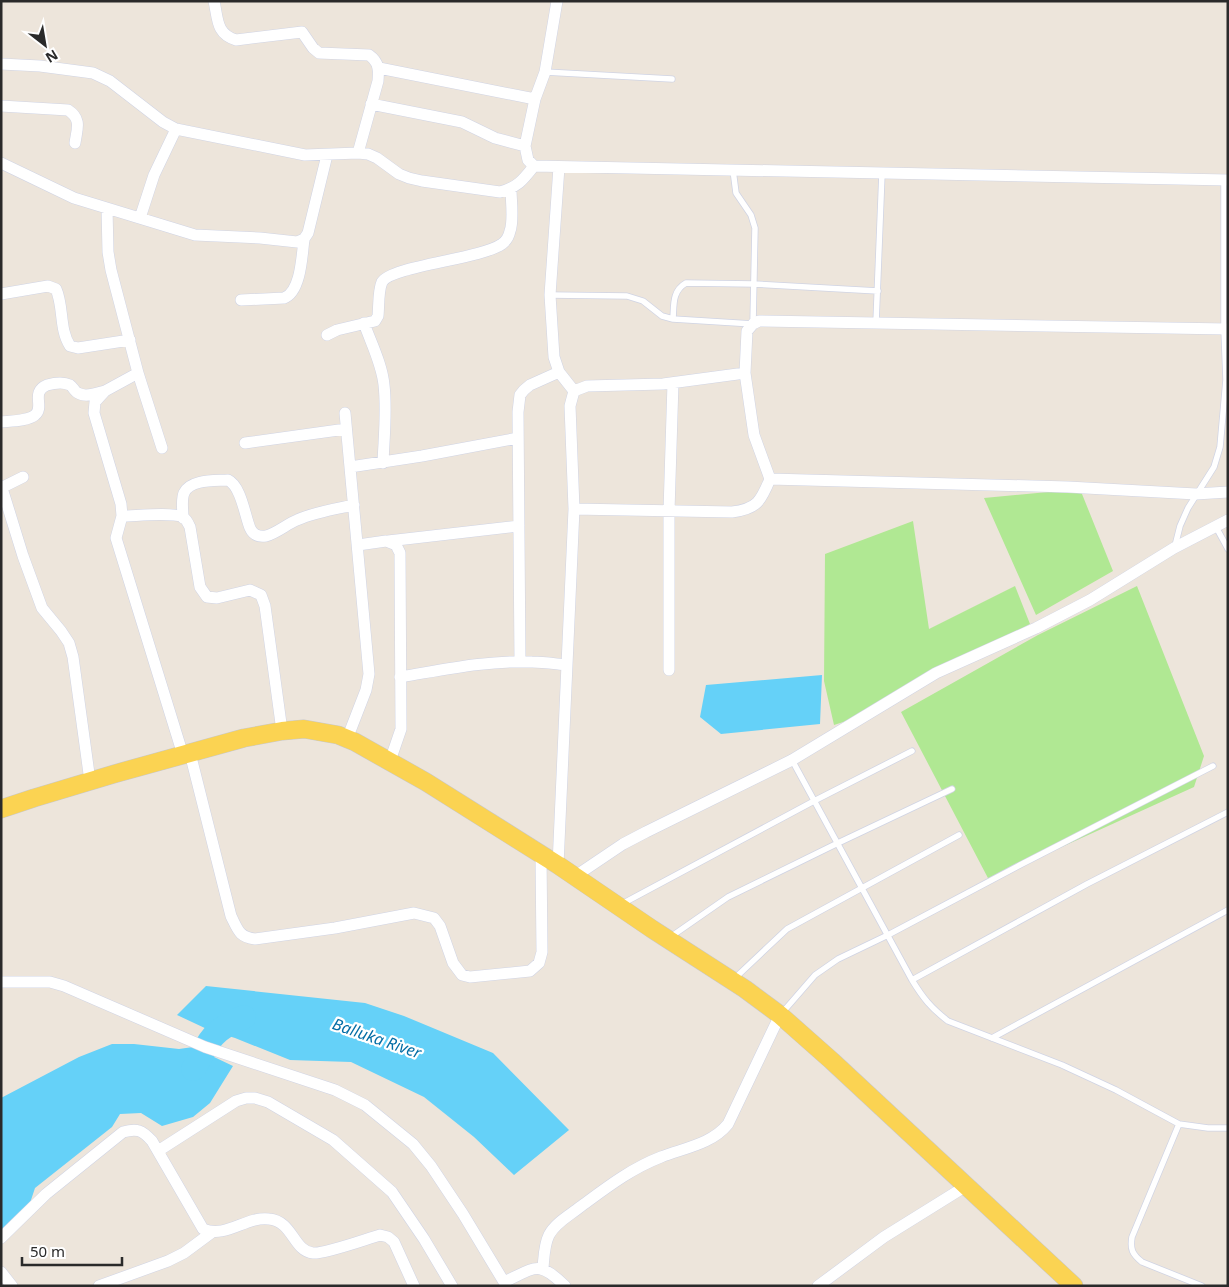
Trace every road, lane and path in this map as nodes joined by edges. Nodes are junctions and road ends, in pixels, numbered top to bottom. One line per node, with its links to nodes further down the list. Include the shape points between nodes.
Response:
1 (214, 1): 4 (street, via 219,28 226,37 236,40 302,32 319,53 369,55)
2 (557, 1): 5 (street)
3 (1, 64): 10 (street, via 93,73 110,81)
4 (379, 68): 7 (street); 8 (street)
5 (545, 72): 6 (lane); 7 (street)
6 (672, 79)
7 (535, 99): 12 (street)
8 (371, 104): 12 (street, via 462,122 495,138); 13 (street)
9 (1, 106): 11 (street, via 68,110 78,122)
10 (176, 129): 14 (street, via 306,155); 23 (street, via 154,175)
11 (75, 143)
12 (525, 146): 16 (street, via 528,160)
13 (358, 153): 14 (street); 21 (street, via 368,154 399,174 422,181 500,192)
14 (327, 155): 24 (street)
15 (1, 163): 22 (street, via 74,198)
16 (534, 166): 17 (street); 21 (street)
17 (559, 167): 18 (street); 28 (street)
18 (733, 170): 19 (street); 25 (lane, via 736,193 751,215 755,228)
19 (882, 173): 20 (street); 26 (lane)
20 (1226, 180): 34 (lane)
21 (511, 189): 31 (street, via 511,230 501,245 387,277 381,286 377,319)
22 (106, 208): 23 (street); 36 (street, via 108,252)
23 (140, 218): 24 (street, via 195,235 296,242)
24 (304, 239): 29 (street, via 297,284 291,295)
25 (754, 284): 26 (lane); 30 (lane, via 686,283 675,294); 33 (lane)
26 (878, 291): 32 (lane)
27 (1, 294): 36 (street, via 48,286 56,289 65,338 70,346 78,348)
28 (550, 295): 30 (lane, via 626,296 643,301 662,316); 37 (street, via 554,358)
29 (241, 300)
30 (673, 319): 33 (lane)
31 (364, 323): 35 (street); 49 (street, via 384,385)
32 (876, 323): 33 (street, via 759,321); 34 (street)
33 (752, 324): 39 (street, via 747,331)
34 (1226, 329): 55 (lane, via 1226,380 1220,447 1214,467)
35 (327, 334)
36 (130, 340): 38 (street)
37 (559, 372): 41 (street); 46 (street, via 530,385 520,394)
38 (138, 373): 42 (street); 48 (street)
39 (745, 373): 40 (street); 52 (street, via 754,434)
40 (673, 383): 41 (street, via 587,386); 58 (street)
41 (574, 391): 57 (street, via 570,406)
42 (105, 392): 44 (street, via 87,396 63,383 47,385 40,390 39,409 35,415); 59 (street, via 95,402 94,413)
43 (345, 413): 45 (street)
44 (1, 422)
45 (346, 429): 47 (street); 50 (street)
46 (518, 438): 49 (street); 62 (street)
47 (245, 443)
48 (162, 448)
49 (383, 462): 50 (street)
50 (350, 467): 56 (street)
51 (23, 477): 53 (street)
52 (770, 479): 55 (street); 58 (street, via 762,498 746,510)
53 (2, 488): 79 (street, via 42,608 69,643)
54 (1228, 492): 55 (street)
55 (1196, 494): 66 (lane, via 1180,526)
56 (354, 505): 60 (street, via 314,514 268,536 259,536 251,530 238,493 228,480 188,487 183,498); 65 (street)
57 (574, 509): 58 (street); 69 (street)
58 (669, 511): 70 (street)
59 (122, 516): 60 (street, via 174,515); 75 (street, via 116,538)
60 (183, 518): 72 (street, via 188,522 200,588 207,597 217,598 250,590 261,595 266,606)
61 (1228, 520): 63 (street)
62 (519, 526): 64 (street); 68 (street)
63 (1216, 527): 66 (street); 67 (lane)
64 (386, 541): 65 (street); 71 (street, via 396,545 400,553)
65 (358, 545): 73 (street, via 369,674)
66 (1174, 548): 76 (street, via 1090,600 936,673)
67 (1228, 548)
68 (520, 662): 69 (street); 71 (street, via 460,667)
69 (567, 665): 87 (street)
70 (670, 670)
71 (400, 678): 77 (street, via 401,729)
72 (282, 731): 73 (main road, via 304,729); 75 (main road)
73 (347, 739): 77 (main road)
74 (912, 751): 81 (lane)
75 (186, 754): 79 (main road); 86 (street, via 231,916 245,937 255,939 424,914 434,918 440,926 452,963 462,975 530,971 539,963 542,952)
76 (792, 760): 81 (lane); 88 (street, via 623,844)
77 (390, 761): 86 (main road)
78 (1214, 766): 92 (lane)
79 (90, 781): 82 (main road)
80 (952, 788): 85 (lane)
81 (814, 801): 85 (lane); 90 (lane)
82 (1, 810)
83 (1228, 812): 94 (lane, via 1087,884)
84 (959, 835): 89 (lane)
85 (838, 843): 89 (lane); 93 (lane, via 728,897)
86 (541, 854): 87 (main road)
87 (558, 866): 88 (main road)
88 (574, 877): 90 (main road)
89 (863, 888): 92 (lane); 95 (lane, via 787,929)
90 (618, 906): 93 (main road)
91 (1228, 910): 98 (lane)
92 (888, 935): 94 (lane); 97 (lane, via 827,966 804,986)
93 (667, 939): 95 (main road)
94 (912, 980): 98 (lane, via 925,1001 948,1021)
95 (732, 981): 97 (main road)
96 (1, 982): 107 (street, via 50,982 64,986 204,1047 335,1090 365,1105 413,1144 431,1166 463,1214)
97 (780, 1016): 102 (main road, via 832,1060); 105 (street, via 728,1124 720,1133 638,1167 559,1223 545,1245)
98 (992, 1038): 99 (lane, via 1062,1065)
99 (1179, 1124): 100 (lane); 115 (lane, via 1130,1246 1133,1255 1142,1262)
100 (1228, 1128)
101 (158, 1151): 103 (street, via 203,1229); 104 (street, via 144,1132 136,1129 123,1132 46,1194); 111 (street, via 236,1101 255,1098 268,1102 332,1140 392,1192)
102 (966, 1186): 113 (street, via 884,1237); 114 (main road)
103 (211, 1233): 108 (street, via 168,1261); 110 (street, via 268,1219 287,1227 305,1250 313,1253 380,1235 388,1237 394,1242)
104 (1, 1238)
105 (543, 1268): 107 (street); 112 (street)
106 (1, 1272): 109 (street)
107 (500, 1284)
108 (104, 1285)
109 (12, 1286)
110 (414, 1286)
111 (452, 1286)
112 (565, 1286)
113 (818, 1286)
114 (1074, 1286)
115 (1202, 1286)

